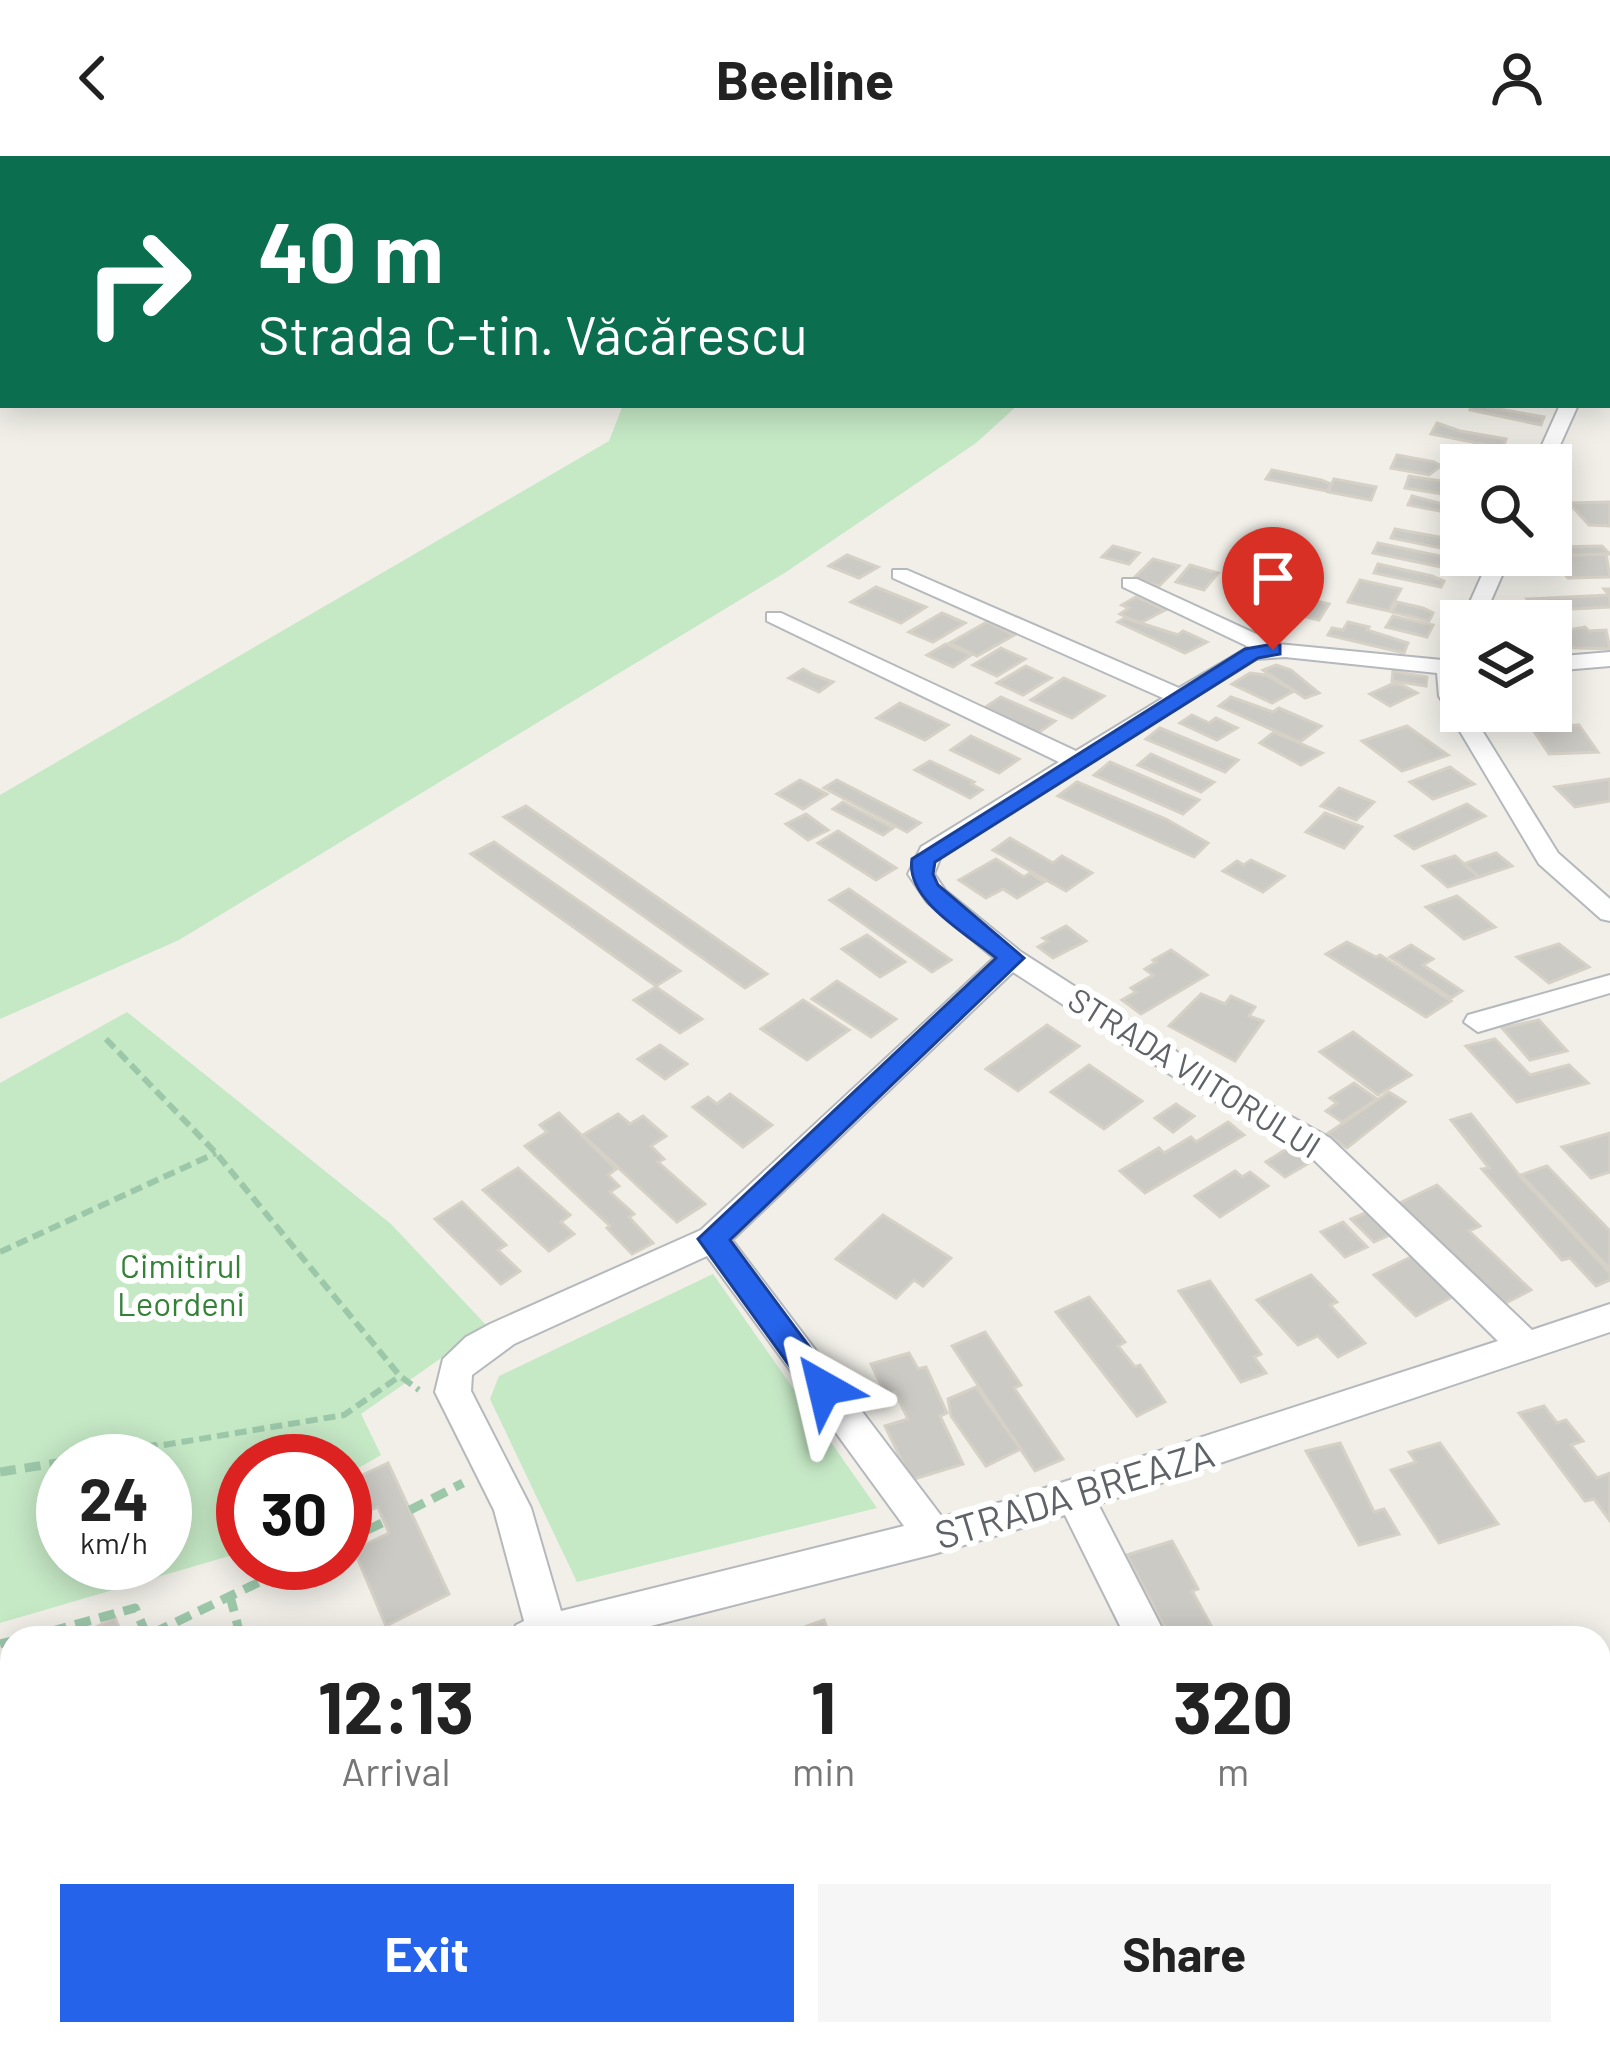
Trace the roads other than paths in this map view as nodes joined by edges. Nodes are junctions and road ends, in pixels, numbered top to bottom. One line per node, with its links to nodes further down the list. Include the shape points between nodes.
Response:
1 (1568, 408): 2 (street)
2 (1551, 444)
3 (900, 574): 10 (street)
4 (1130, 583): 6 (street)
5 (774, 617): 12 (street)
6 (1273, 650): 9 (street); 10 (street, via 1252,653)
7 (1610, 659): 8 (street)
8 (1572, 662)
9 (1440, 667)
10 (1180, 697): 12 (street)
11 (1472, 732): 13 (street, via 1536,840)
12 (1077, 761): 14 (street, STRADA VIITORULUI, via 924,859 928,889)
13 (1610, 914)
14 (1011, 958): 17 (street); 19 (street, STRADA VIITORULUI, via 1319,1146)
15 (1610, 984): 16 (street)
16 (1478, 1022)
17 (713, 1239): 21 (street); 22 (street, via 478,1347 451,1382 531,1562)
18 (1610, 1318): 19 (street, STRADA BREAZA)
19 (1526, 1346): 20 (street, STRADA BREAZA)
20 (1075, 1497): 21 (street, STRADA BREAZA); 24 (street)
21 (934, 1537): 23 (street, STRADA BREAZA)
22 (537, 1626)
23 (578, 1626)
24 (1141, 1626)

